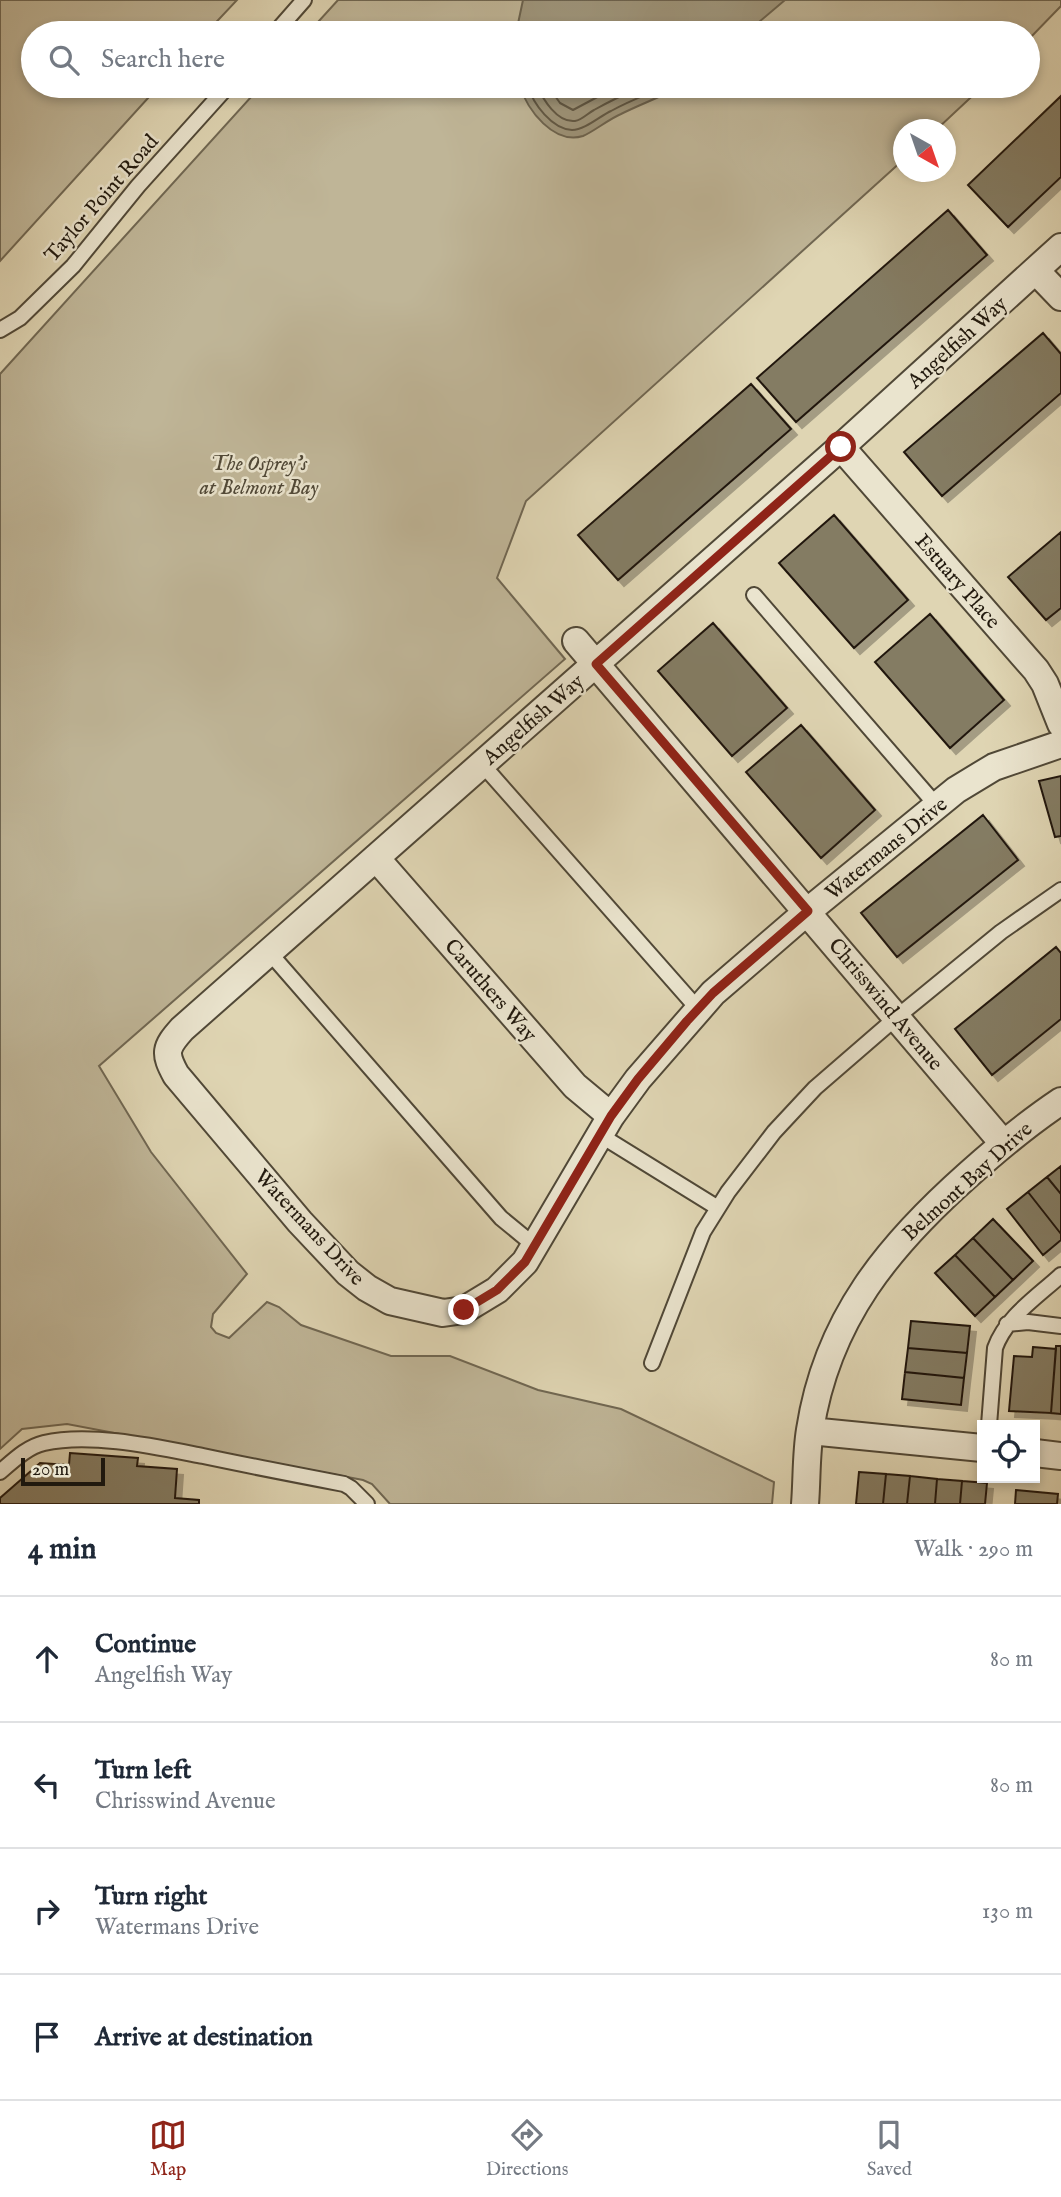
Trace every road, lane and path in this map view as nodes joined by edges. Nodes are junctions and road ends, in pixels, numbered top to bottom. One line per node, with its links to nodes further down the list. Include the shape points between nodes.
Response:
1 (304, 0): 2 (lane)
2 (286, 21)
3 (217, 98): 7 (lane, Taylor Point Road, via 73,266 20,318)
4 (1061, 247): 5 (street, Angelfish Way)
5 (1036, 271): 6 (street); 8 (street, Angelfish Way)
6 (1061, 297)
7 (0, 330)
8 (841, 447): 11 (street, Angelfish Way); 12 (street, Estuary Place)
9 (754, 595): 16 (lane)
10 (576, 641): 11 (street, Chrisswind Avenue)
11 (596, 664): 15 (street, Angelfish Way); 19 (street, Chrisswind Avenue)
12 (1053, 677): 13 (street, Estuary Place)
13 (1061, 724)
14 (1061, 744): 16 (street, Watermans Drive, via 994,767)
15 (482, 764): 17 (street, Angelfish Way); 21 (lane)
16 (937, 806): 19 (street, Watermans Drive)
17 (376, 858): 20 (street, Angelfish Way); 25 (street, Caruthers Way)
18 (1061, 890): 22 (lane, via 1001,932)
19 (808, 911): 21 (street, Watermans Drive); 22 (street, Chrisswind Avenue)
20 (269, 952): 23 (street, Angelfish Way, via 182,1029); 28 (lane, via 501,1218)
21 (698, 1009): 25 (street, Watermans Drive, via 638,1079)
22 (897, 1017): 26 (street, Chrisswind Avenue); 27 (lane, via 795,1108)
23 (166, 1053): 28 (street, Watermans Drive, via 176,1075 300,1222 348,1273 390,1301 443,1313 464,1310 512,1277)
24 (1061, 1101): 26 (street, Belmont Bay Drive)
25 (606, 1126): 27 (lane); 28 (street, Watermans Drive)
26 (1003, 1143): 34 (street, Belmont Bay Drive, via 924,1215 875,1271 830,1360)
27 (718, 1208): 32 (lane)
28 (535, 1246)
29 (1061, 1275): 30 (lane)
30 (1007, 1324): 31 (lane); 33 (lane, via 995,1348)
31 (1061, 1326)
32 (652, 1363)
33 (989, 1420)
34 (810, 1431): 35 (street); 40 (street, Belmont Bay Drive)
35 (977, 1448)
36 (1040, 1454): 37 (street)
37 (1061, 1456)
38 (0, 1472): 39 (lane, via 23,1452 44,1443 111,1442 344,1484)
39 (367, 1504)
40 (805, 1504)

